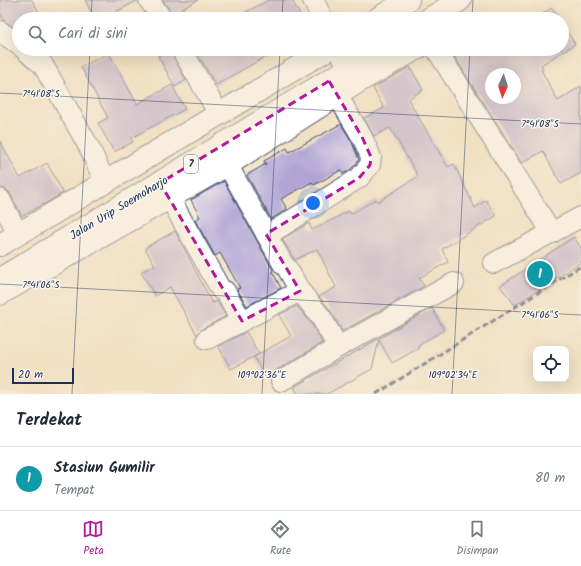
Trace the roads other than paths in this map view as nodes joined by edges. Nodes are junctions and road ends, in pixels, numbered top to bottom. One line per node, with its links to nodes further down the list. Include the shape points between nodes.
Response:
1 (149, 0): 5 (street)
2 (313, 0): 6 (street)
3 (408, 0): 7 (highway)
4 (460, 0): 8 (highway)
5 (157, 12)
6 (319, 12)
7 (388, 12)
8 (440, 12)
9 (0, 30): 10 (street)
10 (12, 39)
11 (32, 56): 23 (street, via 43,65 89,147)
12 (185, 56): 21 (street)
13 (302, 56): 21 (street)
14 (315, 56): 21 (highway, 7)
15 (342, 56): 19 (street)
16 (371, 56): 19 (highway, Jalan Urip Soemoharjo / 7)
17 (403, 56): 20 (street)
18 (440, 56): 28 (street)
19 (350, 69): 20 (highway, Jalan Urip Soemoharjo / 7)
20 (334, 89): 22 (highway, Jalan Urip Soemoharjo / 7); 29 (street, via 362,137 371,157 370,165 359,178)
21 (217, 111): 23 (highway, 7)
22 (223, 156): 24 (highway, Jalan Urip Soemoharjo / 7); 29 (street)
23 (103, 179): 27 (highway, 7)
24 (165, 190): 32 (highway, Jalan Urip Soemoharjo / 7); 35 (street); 36 (street, via 221,290 225,291)
25 (0, 199): 27 (street)
26 (581, 217): 28 (street)
27 (11, 232): 30 (highway, 7)
28 (552, 233): 31 (street)
29 (266, 234): 34 (street)
30 (0, 245)
31 (494, 263)
32 (0, 279)
33 (454, 283): 38 (street)
34 (300, 290): 36 (street); 38 (street, via 321,317)
35 (0, 295)
36 (242, 321): 37 (street)
37 (207, 339)
38 (338, 347): 39 (street)
39 (281, 381)

